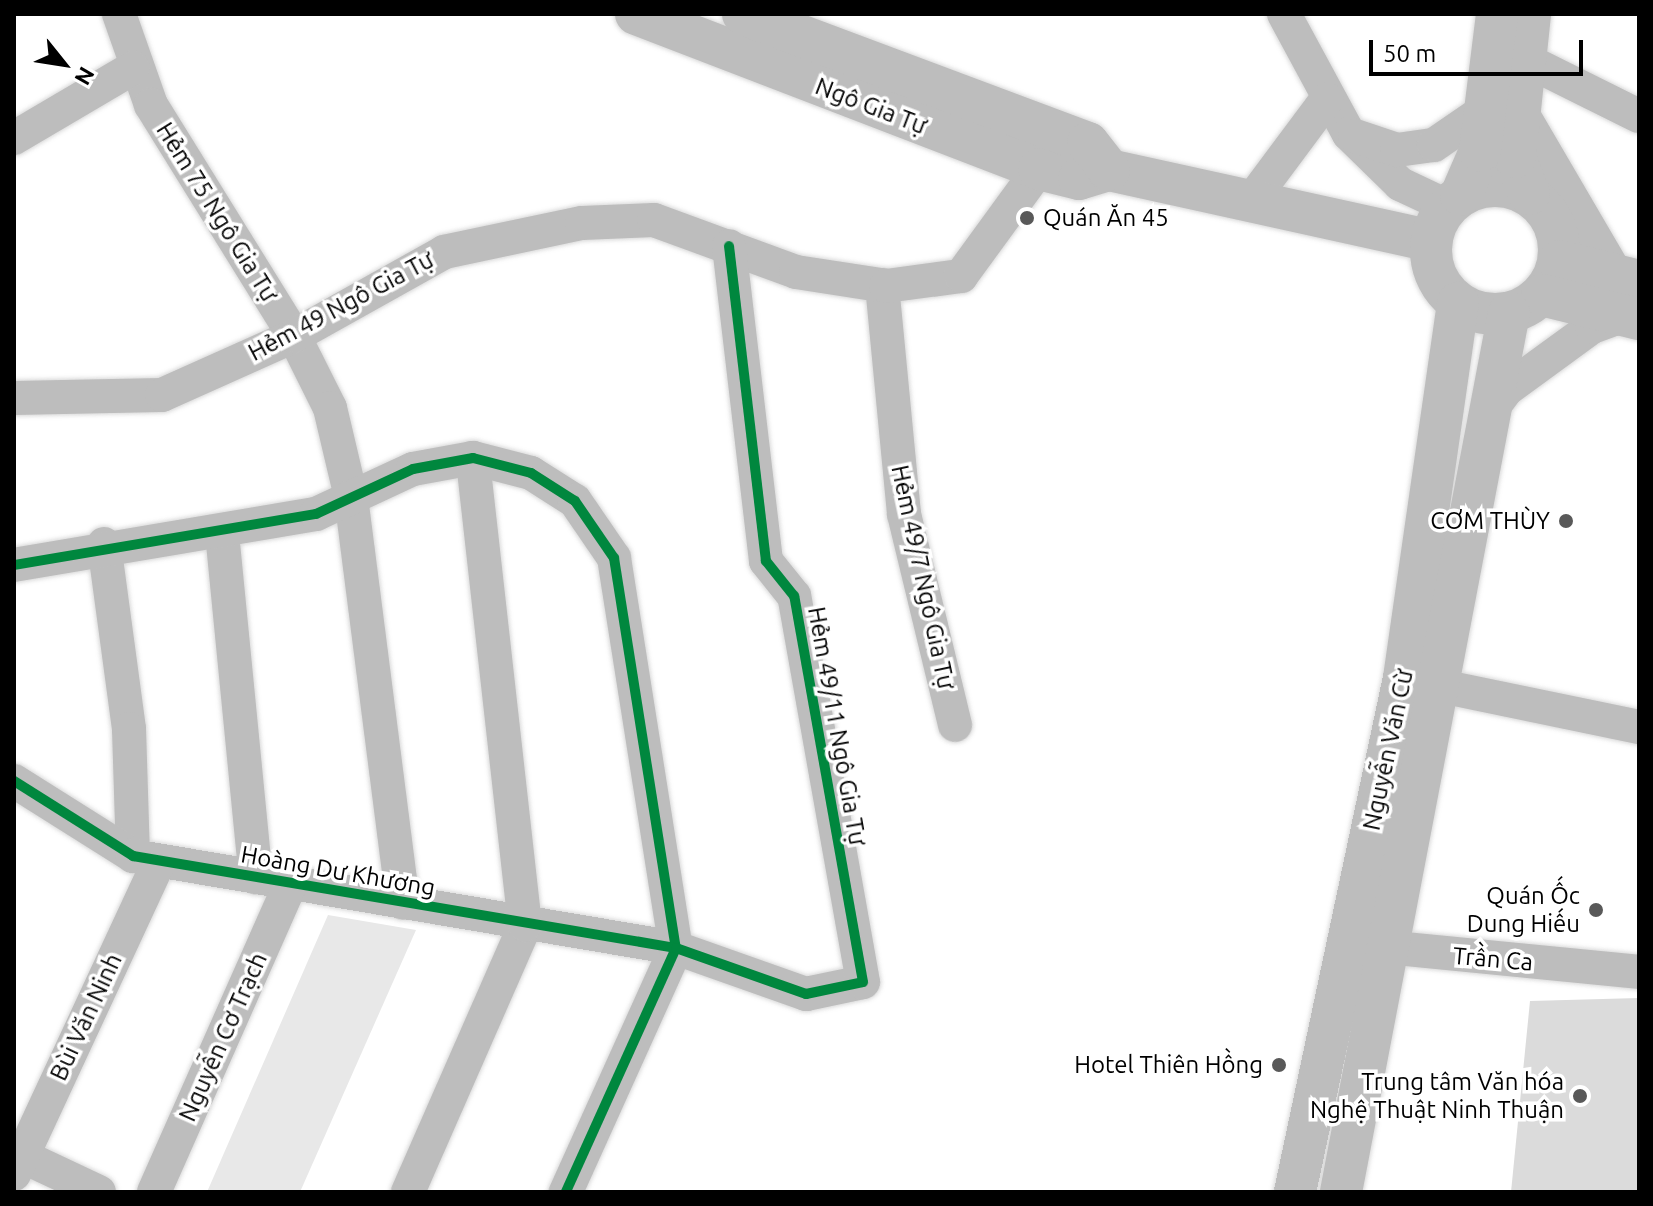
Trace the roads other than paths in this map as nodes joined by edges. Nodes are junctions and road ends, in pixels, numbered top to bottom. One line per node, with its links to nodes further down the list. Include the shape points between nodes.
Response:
1 (119, 14): 8 (street, Hẻm 75 Ngô Gia Tự)
2 (636, 14): 14 (main road, Ngô Gia Tự)
3 (743, 14): 15 (main road, Ngô Gia Tự, via 1088,143)
4 (1284, 14): 9 (street)
5 (1497, 14): 10 (main road)
6 (1530, 14): 7 (main road)
7 (1524, 59): 10 (main road); 11 (street)
8 (133, 68): 13 (street); 24 (street, Hẻm 75 Ngô Gia Tự)
9 (1327, 99): 12 (street); 17 (street)
10 (1502, 109): 12 (street, via 1434,145 1397,150); 16 (main road); 18 (main road); 22 (street)
11 (1639, 116)
12 (1349, 134): 18 (street, via 1400,184)
13 (14, 138)
14 (1039, 169): 15 (main road, Ngô Gia Tự, via 1079,179); 20 (street, Hẻm 49 Ngô Gia Tự, via 961,276)
15 (1109, 170): 17 (main road, Ngô Gia Tự)
16 (1529, 194): 18 (main road, via 1494,185); 21 (main road, via 1554,223)
17 (1251, 201): 18 (main road, Ngô Gia Tự)
18 (1446, 214): 23 (main road, via 1436,276)
19 (729, 246): 20 (street, Hẻm 49 Ngô Gia Tự, via 796,272); 24 (street, Hẻm 49 Ngô Gia Tự, via 654,220 505,239 444,252); 45 (street, Hẻm 49/11 Ngô Gia Tự, via 766,561 794,596)
20 (882, 285): 33 (street, Hẻm 49/7 Ngô Gia Tự, via 904,514)
21 (1537, 290): 22 (main road); 23 (main road); 26 (main road, Nguyễn Văn Cừ)
22 (1630, 298): 26 (street, via 1507,389)
23 (1458, 303): 32 (main road, Nguyễn Văn Cừ)
24 (294, 336): 25 (street, Hẻm 49 Ngô Gia Tự, via 162,395); 28 (street, Hẻm 75 Ngô Gia Tự, via 330,408)
25 (14, 398)
26 (1491, 410): 32 (main road, Nguyễn Văn Cừ)
27 (473, 458): 28 (street, via 413,469); 40 (street); 42 (street, via 531,473 575,501 614,558)
28 (351, 497): 29 (street, via 316,514); 39 (street, Hẻm 75 Ngô Gia Tự)
29 (222, 533): 30 (street); 37 (street)
30 (104, 544): 31 (street); 36 (street)
31 (14, 565)
32 (1421, 682): 34 (street); 41 (main road, Nguyễn Văn Cừ); 43 (main road, Nguyễn Văn Cừ)
33 (955, 725)
34 (1639, 727)
35 (14, 781): 36 (street, Hoàng Dư Khương)
36 (146, 859): 37 (street, Hoàng Dư Khương); 46 (street, Bùi Văn Ninh)
37 (256, 877): 38 (street, Hoàng Dư Khương)
38 (291, 883): 39 (street, Hoàng Dư Khương); 48 (street, Nguyễn Cơ Trạch)
39 (403, 903): 40 (street, Hoàng Dư Khương)
40 (525, 925): 42 (street, Hoàng Dư Khương); 49 (street)
41 (1348, 942): 43 (street, Trần Ca); 51 (main road, Nguyễn Văn Cừ)
42 (676, 948): 45 (street, Hoàng Dư Khương, via 806,994); 50 (street)
43 (1389, 949): 44 (street, Trần Ca); 52 (main road, Nguyễn Văn Cừ)
44 (1639, 972)
45 (863, 982)
46 (18, 1165): 47 (street)
47 (99, 1192)
48 (154, 1192)
49 (408, 1192)
50 (566, 1192)
51 (1295, 1192)
52 (1341, 1192)

